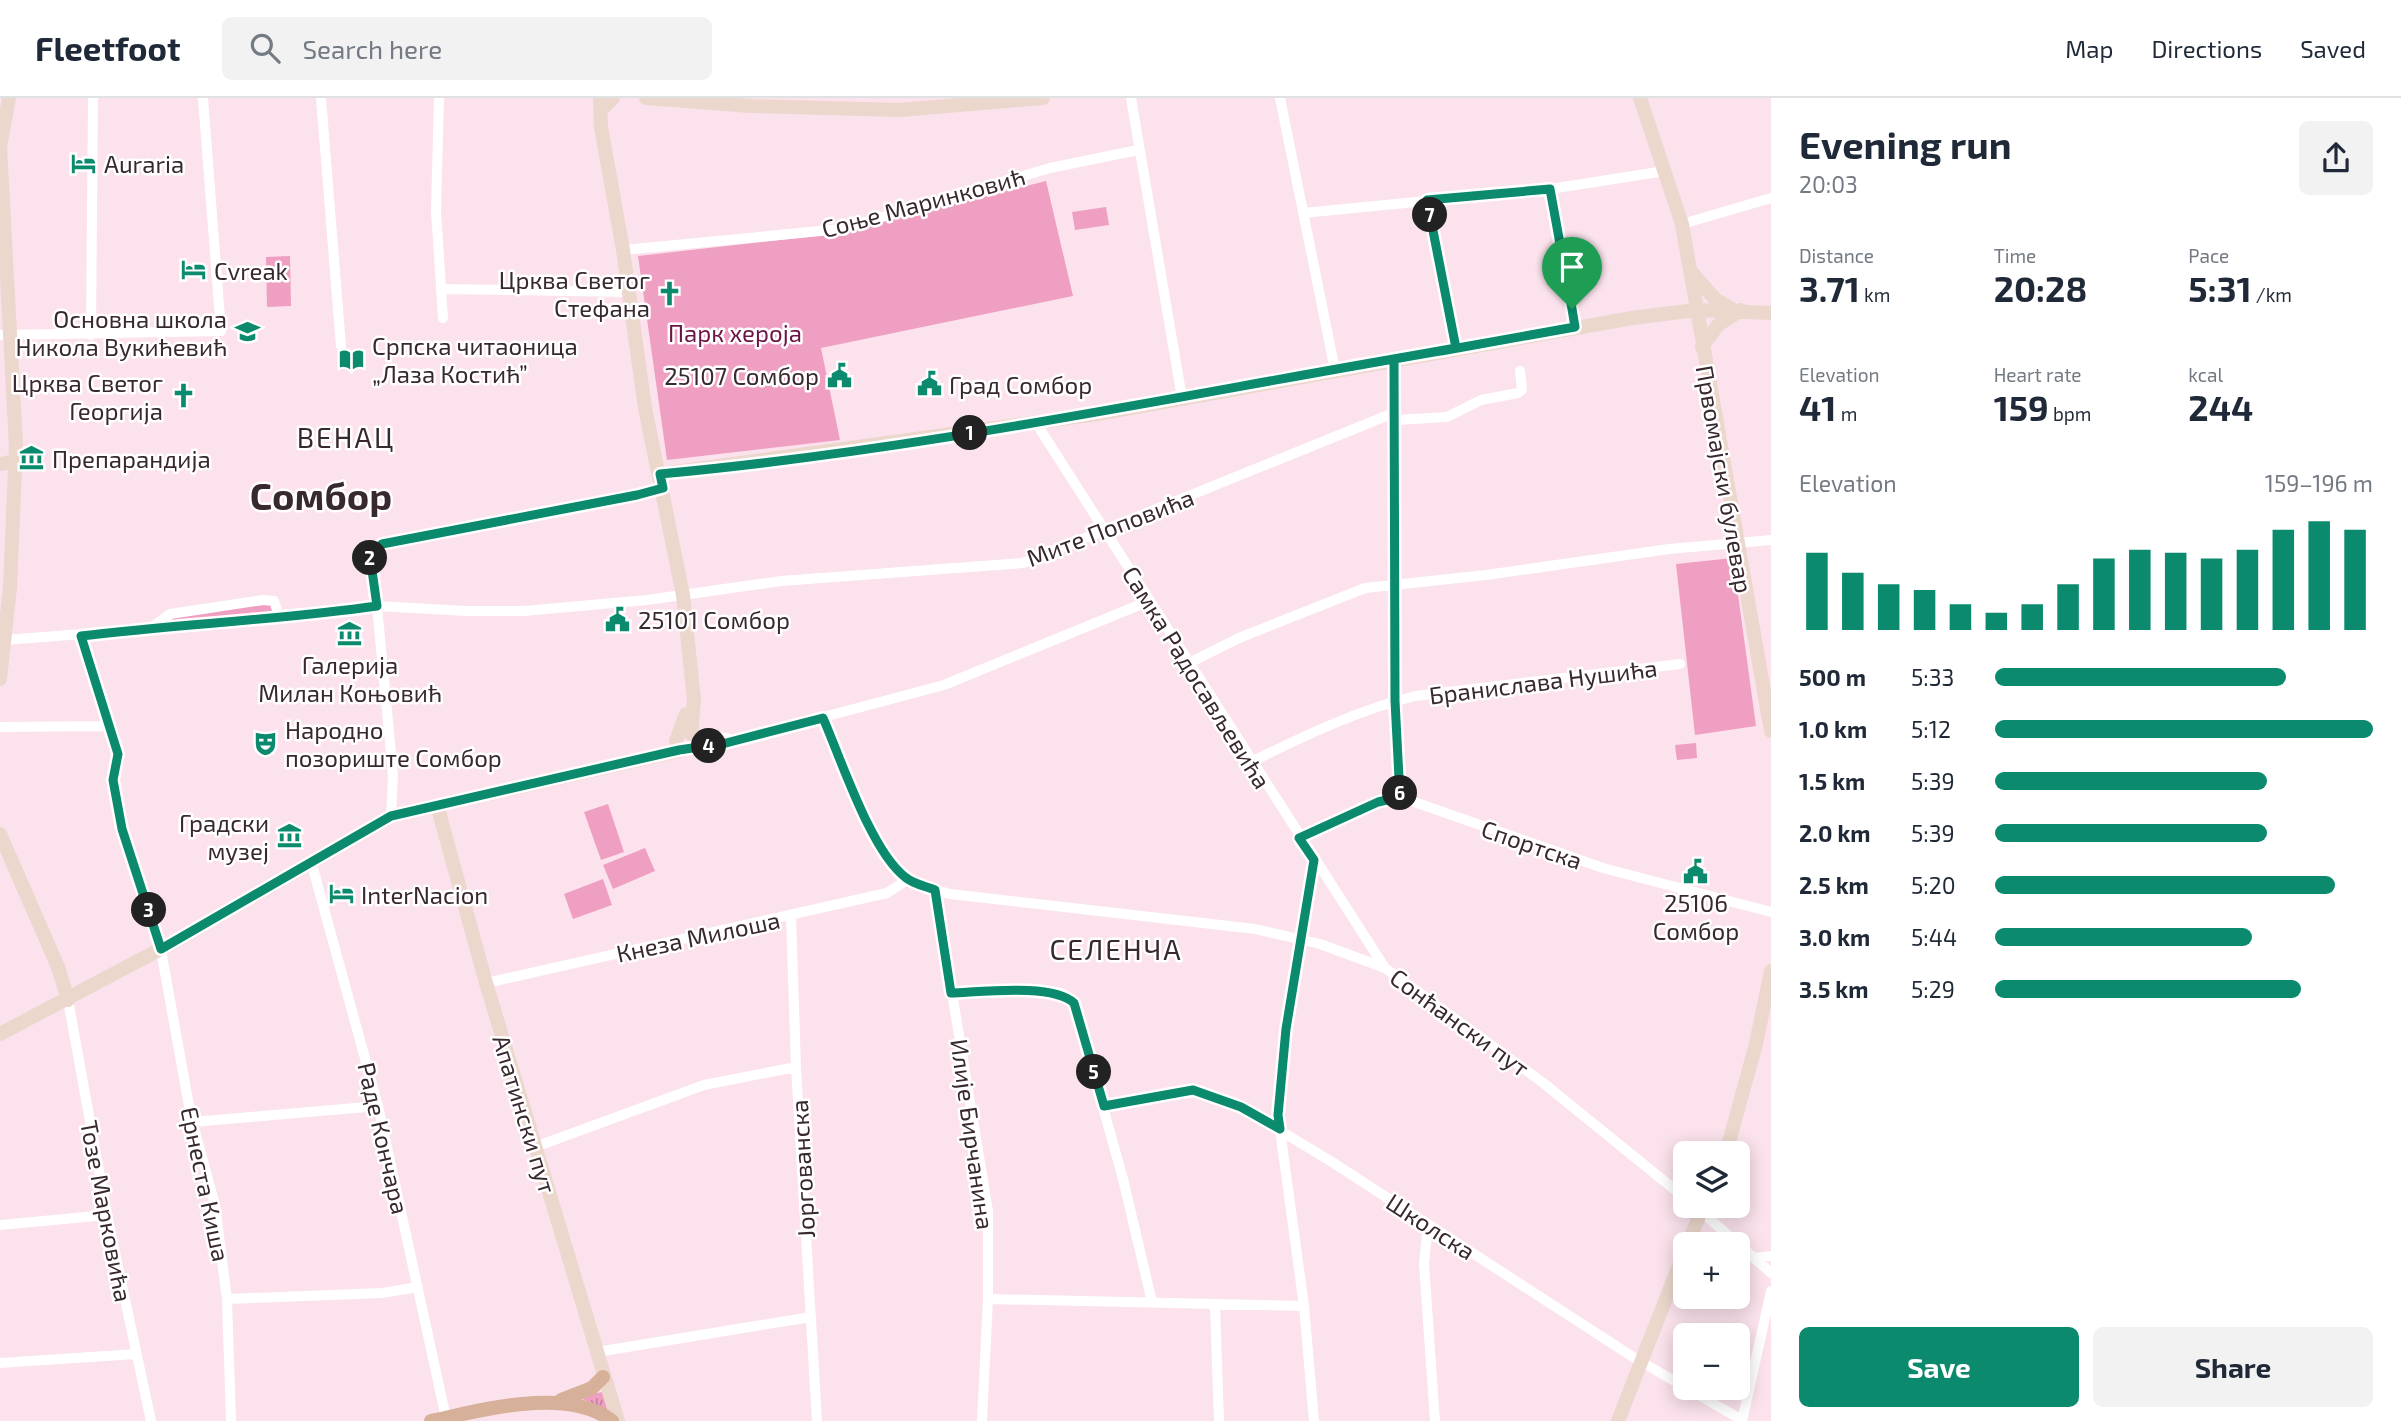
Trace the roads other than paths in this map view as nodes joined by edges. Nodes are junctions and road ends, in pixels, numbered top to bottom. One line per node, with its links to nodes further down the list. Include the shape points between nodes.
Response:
1 (9, 98): 13 (main road)
2 (93, 98): 32 (street)
3 (203, 98): 32 (street, via 221,331)
4 (321, 98): 34 (street)
5 (439, 98): 25 (street, via 436,211)
6 (613, 98): 12 (main road)
7 (646, 98): 8 (main road, via 887,110)
8 (1043, 98)
9 (1131, 98): 15 (street)
10 (1280, 98): 20 (street)
11 (1640, 98): 16 (main road, Првомајски булевар)
12 (600, 105): 22 (main road)
13 (2, 117): 14 (main road)
14 (0, 146): 23 (main road)
15 (1138, 150): 22 (street, Соње Маринковић, via 1050,168 841,229); 40 (street)
16 (1665, 172): 17 (street); 21 (main road, Првомајски булевар)
17 (1550, 189): 19 (street); 31 (street)
18 (1771, 198): 21 (street)
19 (1427, 200): 20 (street); 36 (street)
20 (1303, 214): 38 (street)
21 (1682, 224): 24 (main road, Првомајски булевар)
22 (623, 250): 26 (main road)
23 (4, 258): 33 (main road)
24 (1691, 272): 27 (main road, Првомајски булевар); 28 (main road, via 1716,300)
25 (442, 289): 26 (street); 30 (street)
26 (627, 292): 45 (main road)
27 (1696, 310): 28 (main road); 31 (main road); 35 (main road, Првомајски булевар)
28 (1737, 310): 29 (main road); 35 (main road)
29 (1771, 313)
30 (443, 318)
31 (1575, 327): 36 (main road)
32 (91, 335): 33 (street)
33 (6, 336): 43 (main road)
34 (341, 346)
35 (1702, 347): 48 (main road, Првомајски булевар)
36 (1456, 348): 37 (main road)
37 (1394, 359): 38 (main road); 41 (street)
38 (1335, 370): 40 (main road)
39 (1520, 371): 41 (street, Мите Поповића, via 1522,390 1518,393 1481,400 1447,417)
40 (1182, 397): 42 (main road)
41 (1396, 416): 46 (street, Мите Поповића); 49 (street)
42 (1036, 423): 45 (main road); 46 (street, Самка Радосављевића)
43 (16, 461): 44 (main road); 50 (main road)
44 (0, 464)
45 (661, 481): 51 (main road); 53 (street, via 626,498 382,544 372,551 370,560)
46 (1104, 530): 51 (street, Мите Поповића, via 1023,562 781,581); 52 (street, Самка Радосављевића)
47 (1771, 540): 48 (street)
48 (1736, 542): 49 (street); 65 (main road, Првомајски булевар)
49 (1395, 583): 58 (street, via 1347,594); 61 (street)
50 (5, 589): 57 (main road)
51 (683, 595): 53 (street, Мите Поповића, via 524,611); 66 (main road, via 692,693)
52 (1149, 601): 58 (street, Самка Радосављевића); 62 (street, via 944,685)
53 (377, 606): 54 (street, Мите Поповића); 70 (street, via 393,775)
54 (280, 619): 55 (street, Мите Поповића); 55 (street, via 274,601 263,600 170,614)
55 (152, 627): 56 (street, Мите Поповића)
56 (81, 636): 57 (street, Мите Поповића); 63 (street, Ернеста Киша)
57 (4, 640): 60 (main road)
58 (1189, 663): 67 (street, Самка Радосављевића)
59 (1681, 664): 61 (street, Бранислава Нушића)
60 (0, 679)
61 (1395, 701): 67 (street, Бранислава Нушића); 68 (street)
62 (823, 718): 66 (street, via 734,740); 75 (street, via 871,828)
63 (109, 726): 64 (street); 80 (street, Ернеста Киша, via 118,754 113,780 122,829)
64 (0, 727)
65 (1771, 732)
66 (686, 740): 69 (main road, via 635,760)
67 (1251, 762): 72 (street, Самка Радосављевића)
68 (1400, 797): 72 (street, via 1378,802); 77 (street, Спортска, via 1603,868)
69 (437, 805): 70 (main road); 83 (main road, Апатински пут)
70 (391, 816): 74 (main road)
71 (0, 834): 85 (main road)
72 (1299, 838): 73 (street, Самка Радосављевића)
73 (1314, 860): 79 (street); 81 (street, Самка Радосављевића)
74 (311, 861): 80 (main road); 88 (street, Раде Кончара)
75 (907, 880): 76 (street, Сонћански пут); 78 (street, Кнеза Милоша, via 887,893)
76 (935, 890): 79 (street, Сонћански пут, via 1255,929); 84 (street, Илије Бирчанина)
77 (1771, 912)
78 (791, 916): 83 (street, Кнеза Милоша); 87 (street, Јоргованска)
79 (1303, 939): 81 (street, Сонћански пут); 91 (street, via 1286,1029)
80 (161, 949): 85 (main road); 90 (street, Ернеста Киша)
81 (1385, 968): 94 (street, Сонћански пут, via 1542,1082)
82 (1771, 971): 92 (main road)
83 (485, 983): 93 (main road, Апатински пут)
84 (951, 993): 89 (street, via 1050,991 1068,997 1074,1003); 106 (street, Илије Бирчанина, via 988,1211)
85 (68, 1000): 86 (main road); 95 (street, Тозе Марковића)
86 (0, 1034)
87 (796, 1067): 93 (street, via 684,1091); 110 (street, Јоргованска)
88 (378, 1106): 90 (street); 103 (street, Раде Кончара)
89 (1104, 1106): 91 (street, Школска, via 1193,1090 1241,1107); 107 (street)
90 (192, 1122): 105 (street, Ернеста Киша, via 215,1205)
91 (1280, 1129): 97 (street, Школска); 109 (street)
92 (1729, 1141)
93 (535, 1147): 111 (main road, Апатински пут)
94 (1673, 1188)
95 (107, 1215): 98 (street); 112 (street, Тозе Марковића)
96 (1712, 1218): 100 (street)
97 (1428, 1224): 114 (street, Школска); 126 (street, via 1424,1264)
98 (0, 1225)
99 (1771, 1256): 100 (street)
100 (1755, 1258): 101 (street)
101 (1771, 1273)
102 (1673, 1282): 114 (main road)
103 (418, 1287): 105 (street, via 382,1293); 117 (street, Раде Кончара)
104 (1771, 1291): 128 (street)
105 (227, 1299): 119 (street, Ернеста Киша)
106 (988, 1299): 107 (street); 123 (street, Илије Бирчанина)
107 (1152, 1302): 108 (street)
108 (1215, 1305): 109 (street); 124 (street)
109 (1304, 1306): 125 (street)
110 (811, 1317): 111 (street); 122 (street, Јоргованска)
111 (597, 1352): 115 (main road, Апатински пут)
112 (136, 1354): 113 (street); 118 (street, Тозе Марковића)
113 (0, 1363)
114 (1642, 1363): 127 (main road); 128 (street, Школска)
115 (603, 1377): 116 (main road, via 592,1388); 121 (main road, Апатински пут)
116 (556, 1401): 117 (main road); 120 (main road)
117 (438, 1419)
118 (151, 1421)
119 (230, 1421)
120 (612, 1421)
121 (618, 1421)
122 (817, 1421)
123 (982, 1421)
124 (1219, 1421)
125 (1314, 1421)
126 (1435, 1421)
127 (1618, 1421)
128 (1742, 1421)

